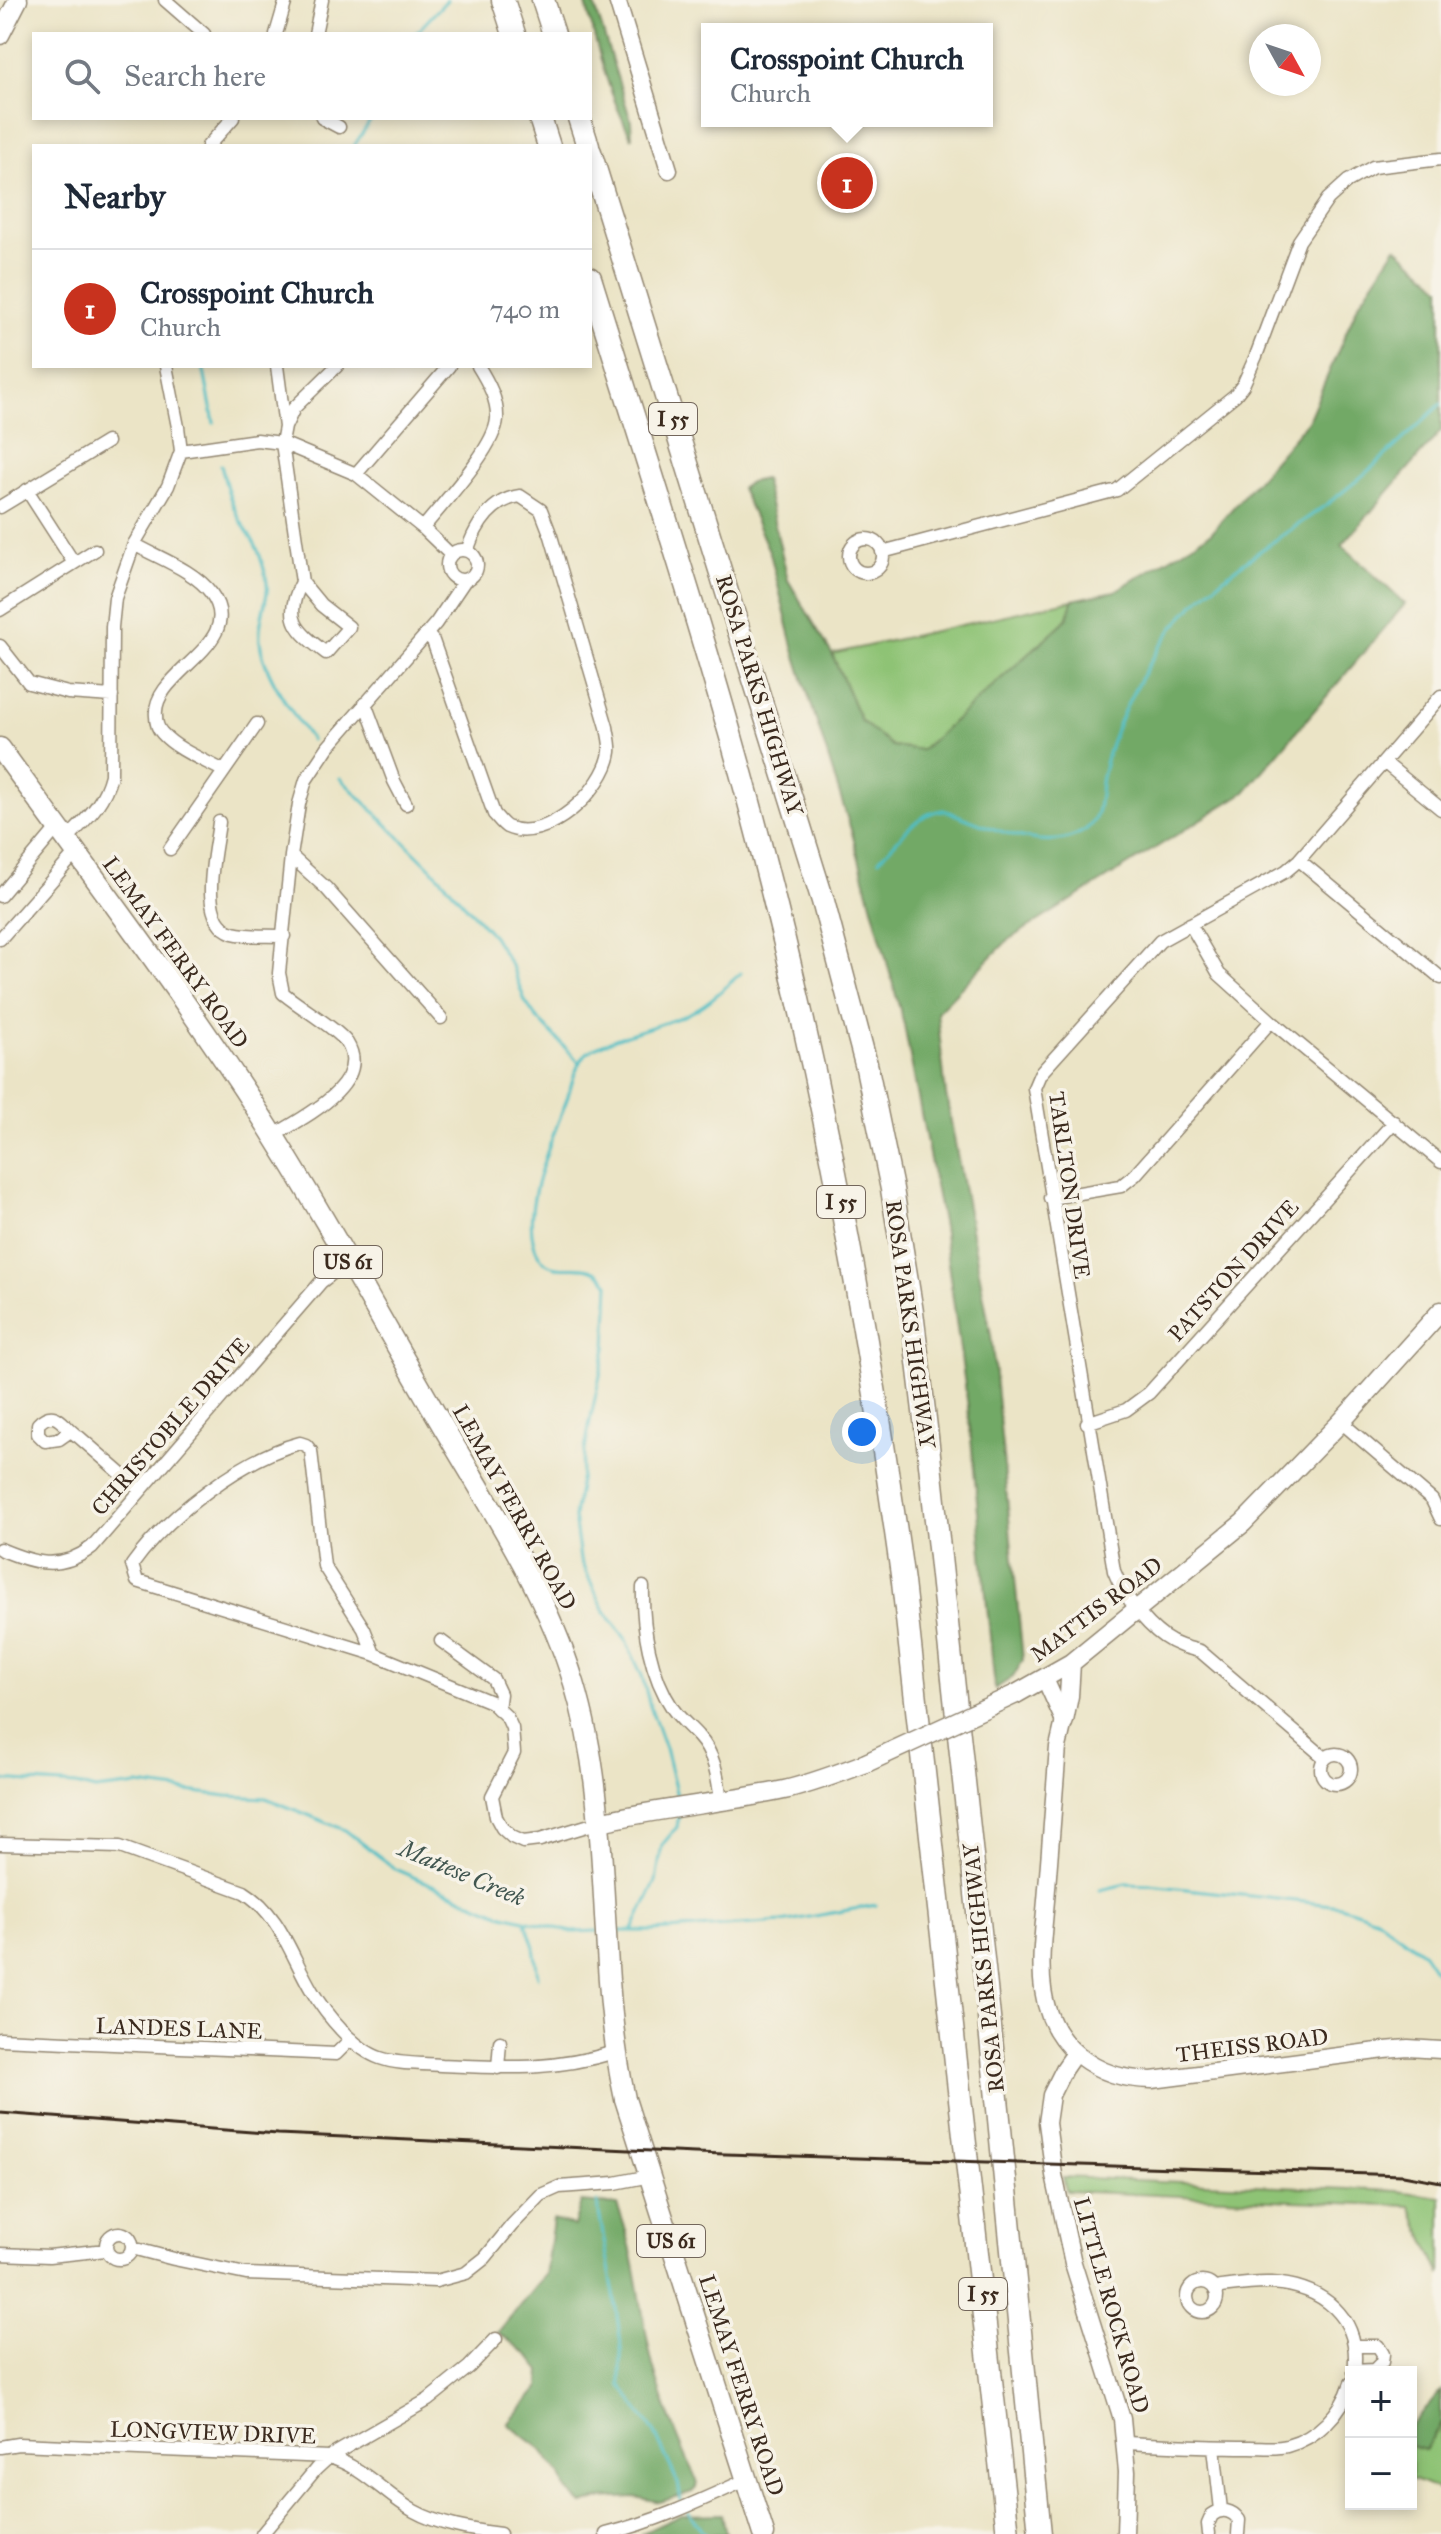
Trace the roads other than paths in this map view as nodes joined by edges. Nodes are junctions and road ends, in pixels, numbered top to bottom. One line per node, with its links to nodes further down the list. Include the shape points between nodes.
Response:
1 (18, 0): 15 (main road)
2 (165, 0): 9 (street)
3 (286, 0): 10 (street)
4 (322, 0): 11 (street)
5 (543, 0): 13 (highway)
6 (554, 0): 14 (highway)
7 (617, 0): 26 (street)
8 (503, 2): 12 (highway)
9 (202, 32)
10 (277, 32)
11 (315, 32)
12 (513, 32)
13 (555, 32)
14 (556, 32)
15 (0, 35)
16 (231, 120): 21 (street)
17 (326, 120): 20 (street)
18 (541, 120): 22 (highway)
19 (580, 120): 23 (highway, ROSA PARKS HIGHWAY / I 55)
20 (339, 127)
21 (210, 144)
22 (548, 144)
23 (587, 144)
24 (592, 159): 129 (highway, ROSA PARKS HIGHWAY / I 55, via 823,901 892,1189 927,1436)
25 (1441, 159): 44 (street, via 1373,167 1328,199 1299,241 1243,385 1117,490)
26 (669, 170)
27 (592, 284): 115 (highway, ROSA PARKS HIGHWAY / I 55, via 759,840 853,1260 903,1582)
28 (166, 368): 36 (street)
29 (277, 368): 33 (street)
30 (335, 368): 33 (street, via 294,408)
31 (447, 368): 37 (street)
32 (479, 368): 40 (street, via 491,387 496,429)
33 (285, 427): 35 (street)
34 (107, 442): 38 (street)
35 (282, 443): 36 (street, via 257,440); 37 (street); 48 (street)
36 (181, 451): 41 (street, via 168,486)
37 (356, 474): 40 (street)
38 (27, 490): 39 (street); 46 (street)
39 (0, 507)
40 (423, 528): 45 (street)
41 (134, 544): 52 (street, via 115,598); 58 (street, via 203,585 217,604 219,620 206,647 161,692 155,707 161,733)
42 (95, 550): 46 (street)
43 (467, 551): 45 (street); 47 (street, via 477,568); 50 (street, via 472,535 504,498 520,496 541,510 610,752 602,775 570,811 530,831 505,826 494,814)
44 (882, 552)
45 (451, 555): 47 (street, via 450,573)
46 (74, 563): 49 (street)
47 (465, 580): 50 (street)
48 (302, 582): 48 (street, via 293,613 296,628 326,653 349,627)
49 (0, 610)
50 (427, 634): 54 (street)
51 (0, 646): 52 (street, via 29,683)
52 (112, 696): 62 (street, via 108,789)
53 (1441, 696): 57 (street, TARLTON DRIVE)
54 (365, 703): 59 (street); 64 (street, via 306,780)
55 (257, 724): 58 (street)
56 (0, 748): 62 (main road, LEMAY FERRY ROAD / US 61)
57 (1385, 763): 60 (street); 65 (street, TARLTON DRIVE)
58 (224, 771): 63 (street)
59 (406, 804)
60 (1441, 809)
61 (219, 822): 68 (street, via 210,902 215,921 231,932)
62 (66, 841): 66 (street); 69 (street); 74 (main road, LEMAY FERRY ROAD / US 61)
63 (170, 849)
64 (291, 856): 68 (street); 71 (street)
65 (1299, 860): 67 (street, TARLTON DRIVE); 70 (street)
66 (0, 896)
67 (1190, 924): 72 (street, via 1219,974); 76 (street, TARLTON DRIVE, via 1160,941 1036,1081 1034,1100)
68 (284, 936): 74 (street, via 279,973 283,993 334,1030 348,1044 353,1061 335,1097)
69 (0, 939)
70 (1441, 978)
71 (441, 1018)
72 (1271, 1021): 73 (street); 76 (street, via 1135,1175 1121,1186)
73 (1394, 1122): 75 (street); 80 (street, PATSTON DRIVE, via 1149,1393 1126,1410)
74 (273, 1136): 77 (main road, LEMAY FERRY ROAD / US 61)
75 (1441, 1162)
76 (1050, 1198): 80 (street, TARLTON DRIVE)
77 (348, 1261): 82 (street, CHRISTOBLE DRIVE, via 321,1282); 96 (main road, LEMAY FERRY ROAD / US 61, via 551,1621 581,1706)
78 (1441, 1311): 79 (main road, MATTIS ROAD)
79 (1341, 1422): 83 (street); 87 (main road, MATTIS ROAD, via 1243,1523)
80 (1087, 1423): 87 (street, TARLTON DRIVE, via 1114,1571)
81 (69, 1432): 82 (street)
82 (140, 1490): 85 (street, CHRISTOBLE DRIVE, via 84,1553 60,1563 32,1562)
83 (1436, 1500): 84 (street)
84 (1441, 1519)
85 (0, 1549)
86 (643, 1587): 95 (street, via 643,1616 663,1691 707,1748)
87 (1137, 1610): 90 (main road, MATTIS ROAD); 94 (street, TARLTON DRIVE, via 1164,1637 1200,1651)
88 (441, 1641): 92 (street, via 493,1679 500,1694)
89 (374, 1654): 89 (street, via 137,1581 132,1565 187,1508 222,1481 284,1447 306,1445 311,1451 324,1566); 92 (street)
90 (1071, 1663): 91 (main road, MATTIS ROAD); 93 (main road)
91 (1045, 1679): 93 (street); 95 (main road, MATTIS ROAD, bridge, via 866,1763 806,1784)
92 (498, 1709): 96 (street, via 512,1728 514,1753 492,1796 502,1828 523,1842)
93 (1064, 1721): 103 (street, via 1041,1980 1050,2019)
94 (1325, 1758)
95 (721, 1801): 96 (main road, MATTIS ROAD)
96 (600, 1822): 102 (main road, LEMAY FERRY ROAD / US 61)
97 (0, 1844): 99 (street, via 120,1847 244,1892 272,1916 312,1992)
98 (0, 2039): 99 (street, LANDES LANE, via 336,2054)
99 (351, 2039): 104 (street, via 389,2060)
100 (500, 2042): 104 (street)
101 (1441, 2050): 103 (street, THEISS ROAD, via 1408,2048 1152,2080 1105,2073)
102 (615, 2052): 104 (street, via 549,2067); 105 (main road, LEMAY FERRY ROAD / US 61)
103 (1075, 2053): 116 (street, LITTLE ROCK ROAD, via 1051,2095 1047,2123 1073,2263)
104 (498, 2068)
105 (650, 2176): 106 (street, via 568,2185 541,2195 485,2258 466,2273 436,2281 246,2274); 120 (main road, LEMAY FERRY ROAD / US 61)
106 (132, 2248): 107 (street, via 120,2260); 107 (street, via 128,2236 118,2233 109,2238)
107 (106, 2250): 108 (street)
108 (0, 2254)
109 (1214, 2288): 111 (street, via 1269,2283 1318,2295 1348,2323)
110 (496, 2339): 119 (street, via 428,2400)
111 (1354, 2346): 112 (street); 113 (street, via 1378,2346 1383,2354)
112 (1355, 2366)
113 (1378, 2366)
114 (1345, 2395): 118 (street, via 1337,2412 1312,2436 1285,2447)
115 (998, 2437): 127 (highway); 128 (highway, I 55)
116 (1126, 2443): 118 (street); 130 (street, LITTLE ROCK ROAD)
117 (0, 2447): 119 (street, LONGVIEW DRIVE)
118 (1214, 2447): 121 (street)
119 (329, 2457): 122 (street, LONGVIEW DRIVE, via 362,2472 414,2511); 123 (street)
120 (748, 2479): 125 (street); 126 (main road, LEMAY FERRY ROAD / US 61)
121 (1221, 2510): 131 (street, via 1209,2519); 132 (street, via 1236,2516)
122 (486, 2533): 124 (street, LONGVIEW DRIVE)
123 (262, 2534)
124 (500, 2534)
125 (606, 2534)
126 (764, 2534)
127 (993, 2534)
128 (1008, 2534)
129 (1040, 2534)
130 (1125, 2534)
131 (1209, 2534)
132 (1238, 2534)

